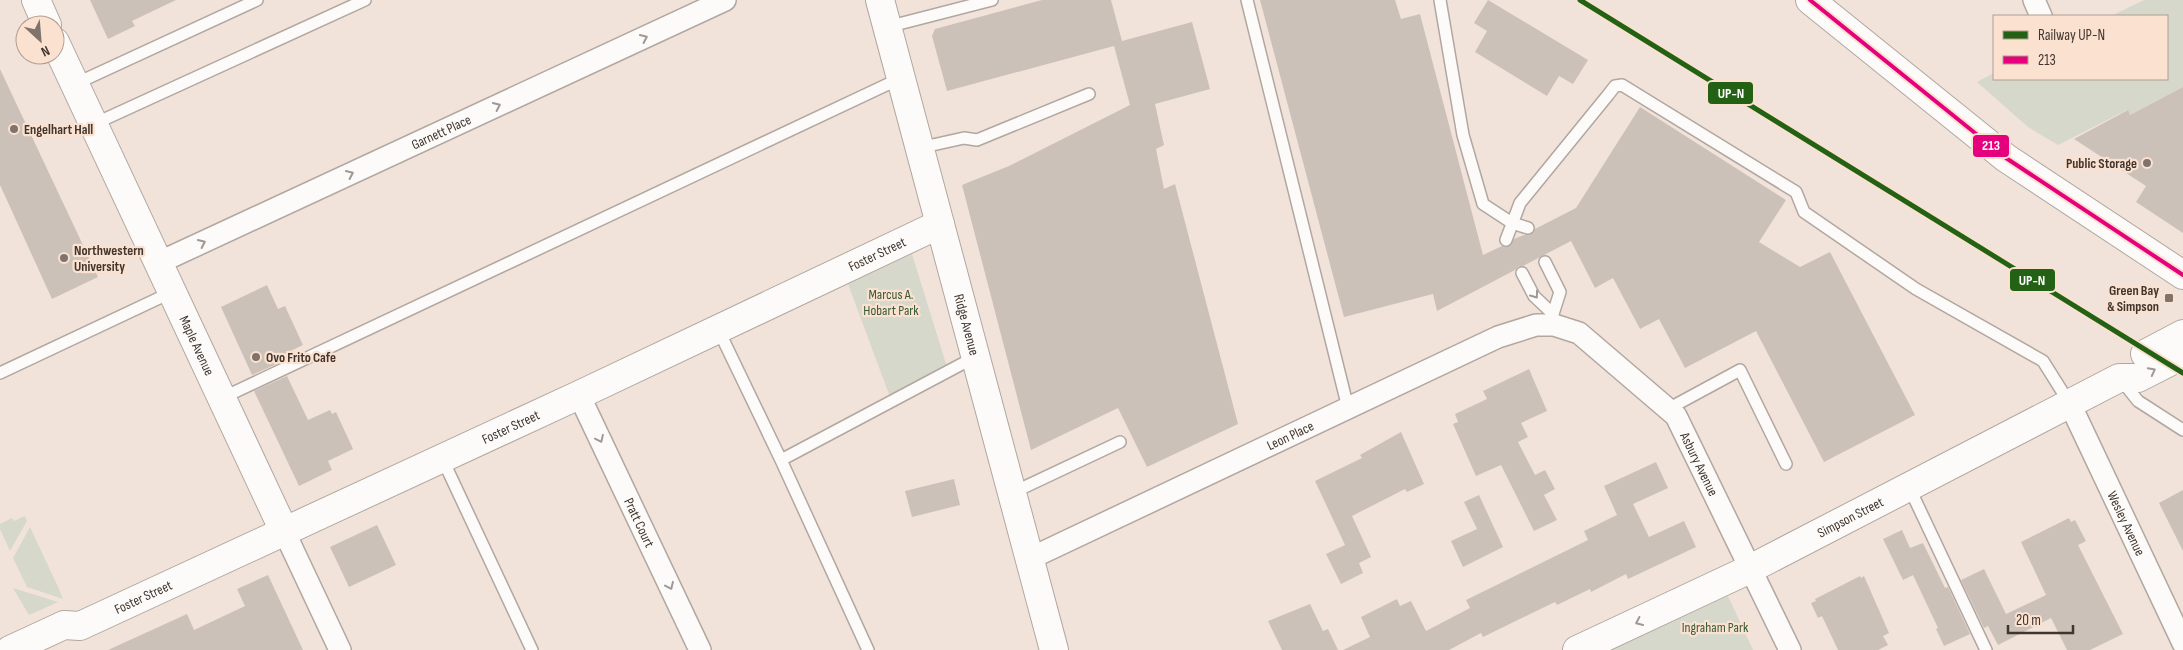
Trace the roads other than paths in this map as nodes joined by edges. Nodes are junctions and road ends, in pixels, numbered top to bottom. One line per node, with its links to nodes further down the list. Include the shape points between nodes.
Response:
1 (36, 0): 11 (street)
2 (257, 0): 16 (lane)
3 (364, 0): 18 (lane)
4 (725, 0): 25 (street, Garnett Place, one-way to 4)
5 (880, 0): 13 (street, Ridge Avenue)
6 (992, 0): 13 (lane)
7 (1248, 0): 39 (lane)
8 (1440, 0): 20 (lane, via 1463,135 1483,204)
9 (1810, 0): 27 (street, via 2006,158)
10 (2034, 0): 12 (street)
11 (43, 15)
12 (2041, 15)
13 (887, 27): 15 (street, Ridge Avenue)
14 (65, 63): 16 (street, Maple Avenue)
15 (901, 78): 19 (street, Ridge Avenue); 37 (lane)
16 (75, 84): 18 (street, Maple Avenue)
17 (1089, 94): 19 (lane, via 977,140 964,138)
18 (94, 124): 25 (street, Maple Avenue)
19 (919, 148): 21 (street, Ridge Avenue)
20 (1512, 223): 22 (lane); 23 (lane); 38 (lane, via 1520,203 1615,86 1622,84 1796,192 1804,212 1916,289 2043,361)
21 (940, 224): 30 (street, Foster Street); 33 (street, Ridge Avenue)
22 (1528, 228)
23 (1506, 240)
24 (1545, 262): 29 (lane, via 1560,292)
25 (158, 263): 28 (street, Maple Avenue)
26 (1522, 273): 29 (lane, one-way to 29, via 1534,296)
27 (2183, 275)
28 (172, 292): 34 (lane); 37 (street, Maple Avenue)
29 (1553, 319): 39 (street, Leon Place, via 1498,336); 40 (street, Asbury Avenue, via 1579,333)
30 (718, 329): 36 (street, Foster Street); 44 (lane)
31 (2183, 334): 35 (street, Simpson Street, via 2129,362)
32 (2183, 355): 35 (street, Simpson Street, one-way to 32, via 2138,378)
33 (976, 358): 44 (lane); 47 (street, Ridge Avenue)
34 (0, 373)
35 (2119, 378): 38 (street, Simpson Street); 41 (lane, via 2138,400)
36 (579, 395): 43 (street, Foster Street); 57 (street, Pratt Court, one-way to 57)
37 (222, 398): 48 (street, Maple Avenue)
38 (2070, 404): 46 (street, Simpson Street); 52 (street, Wesley Avenue)
39 (1348, 408): 49 (street, Leon Place)
40 (1668, 409): 45 (lane, via 1740,370); 50 (street, Asbury Avenue, via 1676,416)
41 (2183, 430)
42 (1120, 442): 47 (lane)
43 (442, 458): 48 (street, Foster Street); 56 (lane)
44 (781, 460): 58 (lane)
45 (1786, 464)
46 (1909, 487): 50 (street, Simpson Street); 62 (lane)
47 (1012, 493): 49 (street, Ridge Avenue)
48 (284, 531): 51 (street, Foster Street); 55 (street, Maple Avenue)
49 (1029, 559): 59 (street, Ridge Avenue)
50 (1750, 568): 60 (street, Simpson Street, one-way to 60); 61 (street, Asbury Avenue)
51 (80, 626): 53 (street, Foster Street, via 64,624); 54 (street, Foster Street, via 71,640)
52 (2183, 643)
53 (10, 650)
54 (49, 650)
55 (340, 650)
56 (532, 650)
57 (700, 650)
58 (868, 650)
59 (1054, 650)
60 (1577, 650)
61 (1790, 650)
62 (1986, 650)

